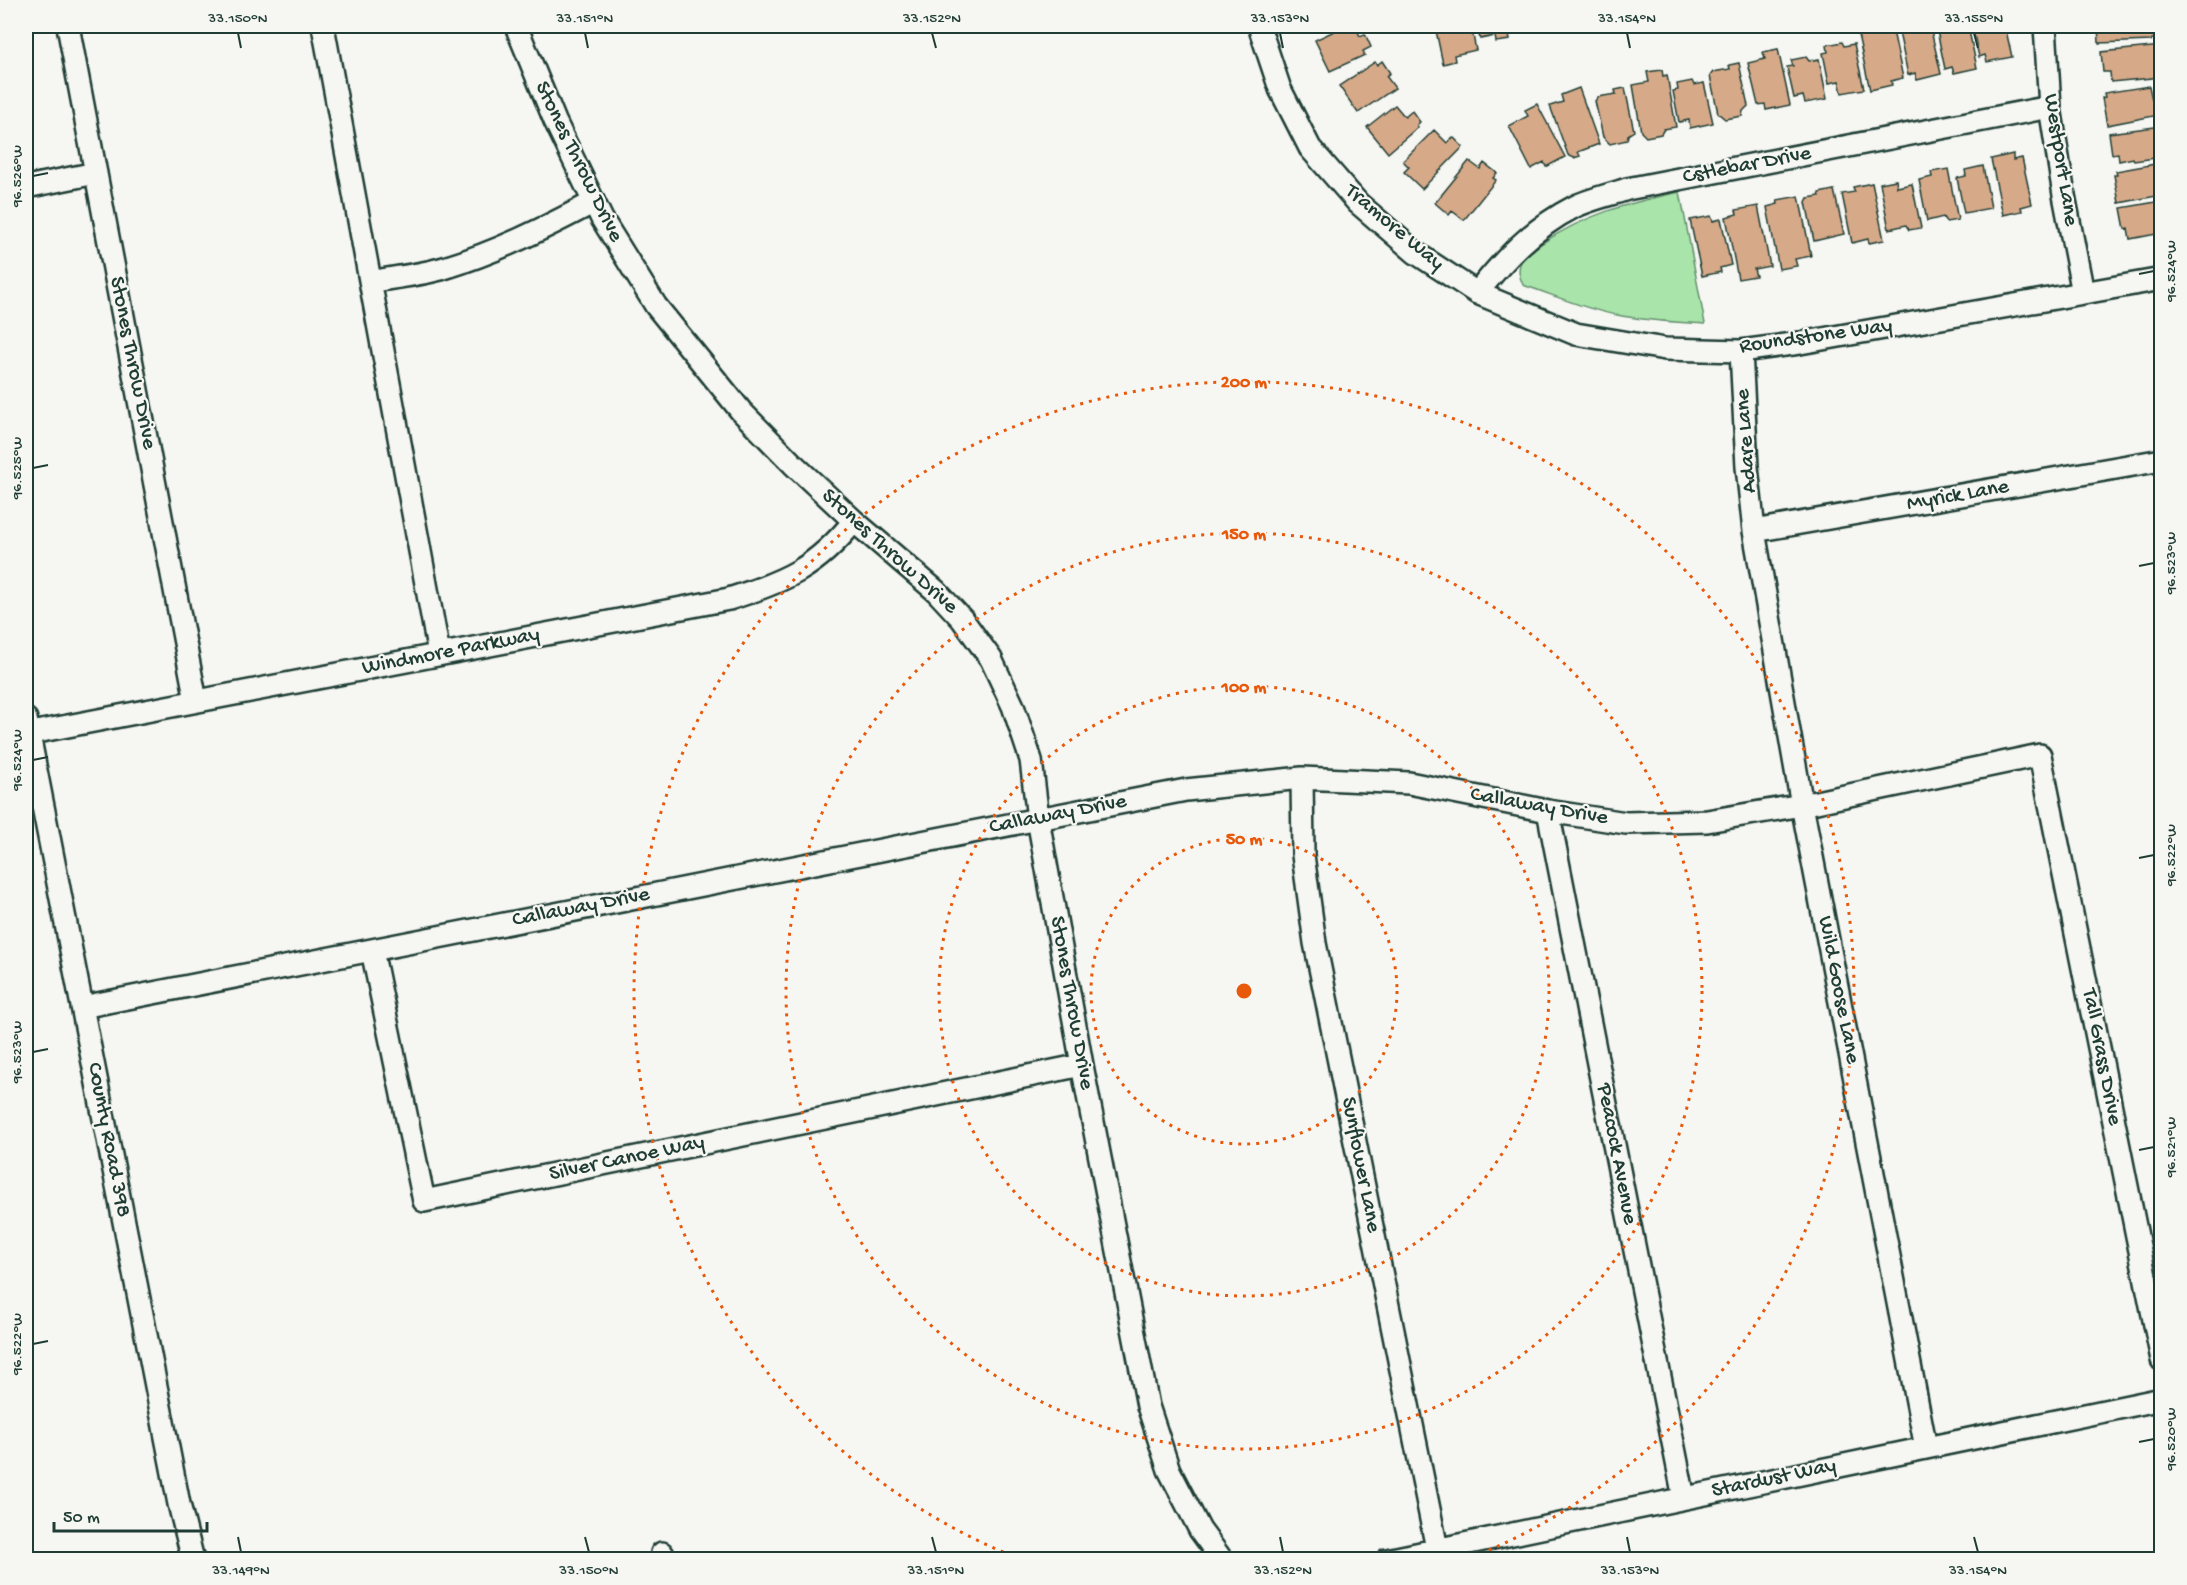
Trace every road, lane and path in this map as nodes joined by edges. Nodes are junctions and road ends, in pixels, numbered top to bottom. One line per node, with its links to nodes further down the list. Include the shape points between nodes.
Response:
1 (68, 26): 7 (street, Stones Throw Drive)
2 (323, 26): 11 (street)
3 (516, 26): 9 (street, Stones Throw Drive)
4 (1258, 26): 12 (street, Tramore Way, via 1280,89 1310,147 1358,204 1416,253)
5 (2045, 26): 6 (street, Westport Lane)
6 (2050, 107): 12 (street, Cstlebar Drive, via 1627,189 1575,206 1536,230 1508,255); 13 (street, Westport Lane)
7 (96, 172): 8 (street); 19 (street, Stones Throw Drive)
8 (26, 187)
9 (594, 202): 11 (street, via 491,252 442,268); 16 (street, Stones Throw Drive, via 656,306 741,411)
10 (2162, 279): 13 (street, Roundstone Way)
11 (371, 282): 18 (street)
12 (1477, 292): 14 (street, Roundstone Way, via 1576,334 1665,349)
13 (2083, 293): 14 (street, Roundstone Way)
14 (1740, 351): 17 (street, Adare Lane)
15 (2162, 460): 17 (street, Myrick Lane)
16 (855, 521): 18 (street, Windmore Parkway, via 836,544 806,568 765,588 729,599); 25 (street, Stones Throw Drive, via 936,591 991,659 1013,706 1031,760)
17 (1754, 531): 23 (street, Wild Goose Lane)
18 (439, 654): 19 (street, Windmore Parkway)
19 (196, 701): 20 (street, Windmore Parkway)
20 (26, 729): 27 (street, County Road 398)
21 (2040, 755): 23 (street, Callaway Drive); 29 (street, Tall Grass Drive)
22 (1302, 778): 24 (street, Callaway Drive, via 1409,783); 25 (street, Callaway Drive, via 1186,790); 33 (street, Sunflower Lane, via 1303,855 1315,943)
23 (1802, 805): 24 (street, Callaway Drive, via 1707,821 1626,823); 31 (street, Wild Goose Lane)
24 (1548, 811): 32 (street, Peacock Avenue)
25 (1038, 819): 26 (street, Callaway Drive); 28 (street, Stones Throw Drive)
26 (372, 950): 27 (street, Callaway Drive); 28 (street, Silver Canoe Way, via 424,1201)
27 (82, 1007): 34 (street, County Road 398)
28 (1082, 1065): 35 (street, Stones Throw Drive, via 1148,1406 1169,1470 1200,1530)
29 (2162, 1360)
30 (2162, 1399): 31 (street, Stardust Way)
31 (1926, 1448): 32 (street, Stardust Way)
32 (1684, 1498): 33 (street, Stardust Way)
33 (1437, 1549): 36 (street, Stardust Way)
34 (193, 1560)
35 (1222, 1560)
36 (1387, 1560)

